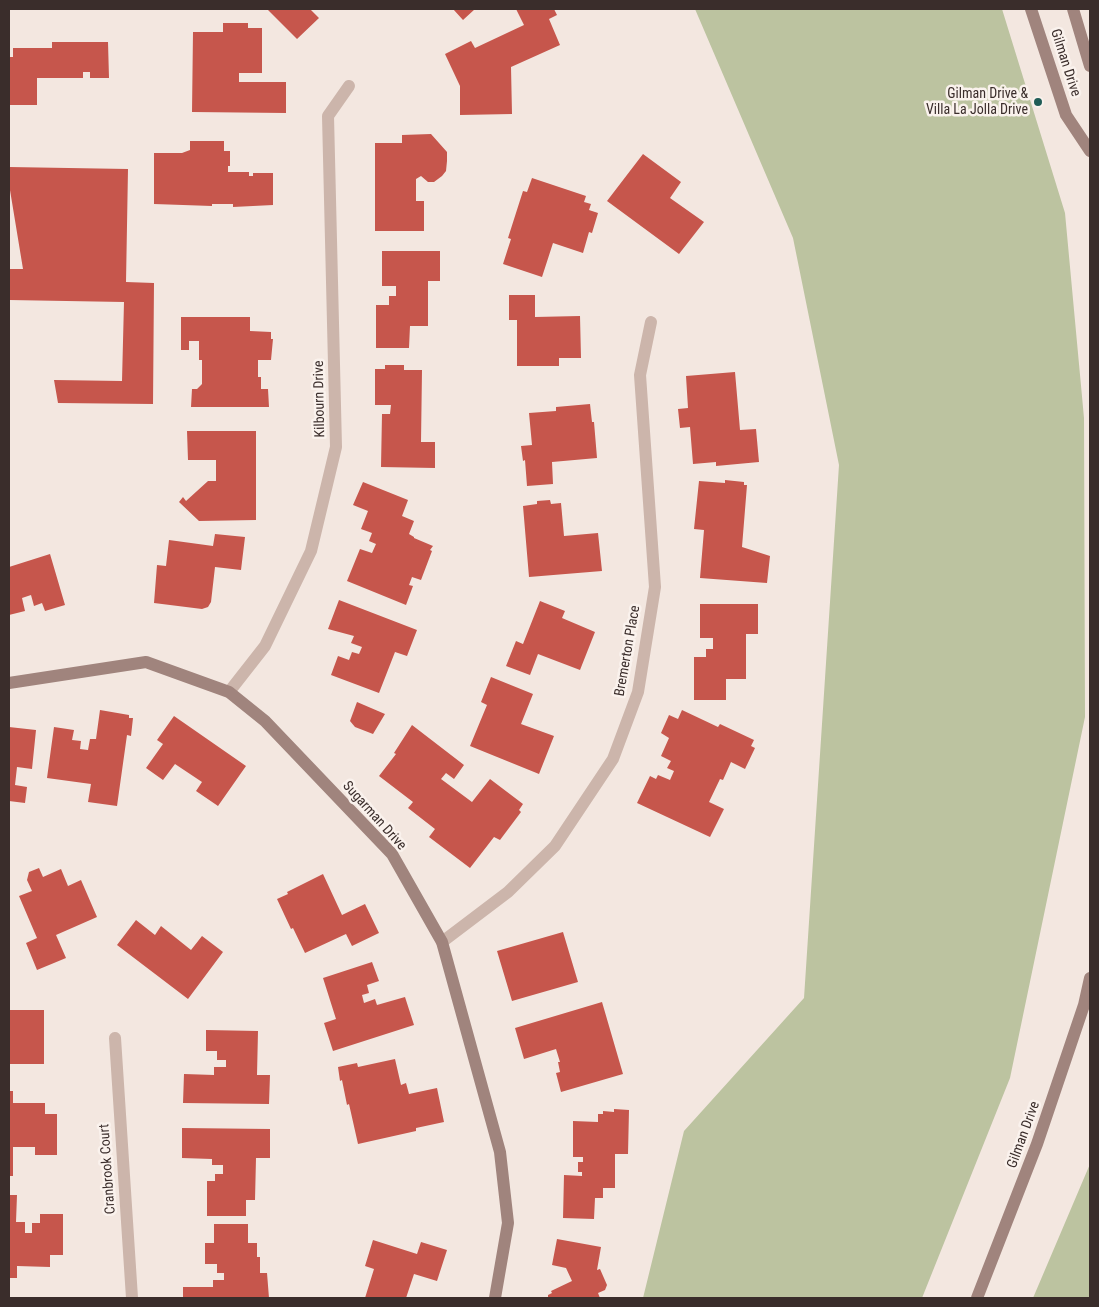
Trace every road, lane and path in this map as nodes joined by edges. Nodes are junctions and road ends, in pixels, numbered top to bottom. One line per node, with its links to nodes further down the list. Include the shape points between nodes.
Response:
1 (1031, 9): 5 (street, Gilman Drive, via 1066,115)
2 (1073, 9): 3 (street, Gilman Drive)
3 (1090, 66)
4 (349, 86): 8 (street, Kilbourn Drive, via 328,116 336,447 311,551 265,646)
5 (1090, 151)
6 (651, 322): 9 (street, Bremerton Place, via 640,376 654,587 638,692 613,759 555,846 508,892)
7 (9, 683): 8 (street, Sugarman Drive, via 146,662)
8 (229, 692): 9 (street, Sugarman Drive, via 265,721 392,854)
9 (442, 942): 14 (street, Sugarman Drive, via 500,1152 508,1223)
10 (1090, 978): 11 (street, Gilman Drive)
11 (1087, 1006): 15 (street, Gilman Drive)
12 (115, 1038): 13 (street, Cranbrook Court)
13 (132, 1298)
14 (495, 1298)
15 (977, 1298)

